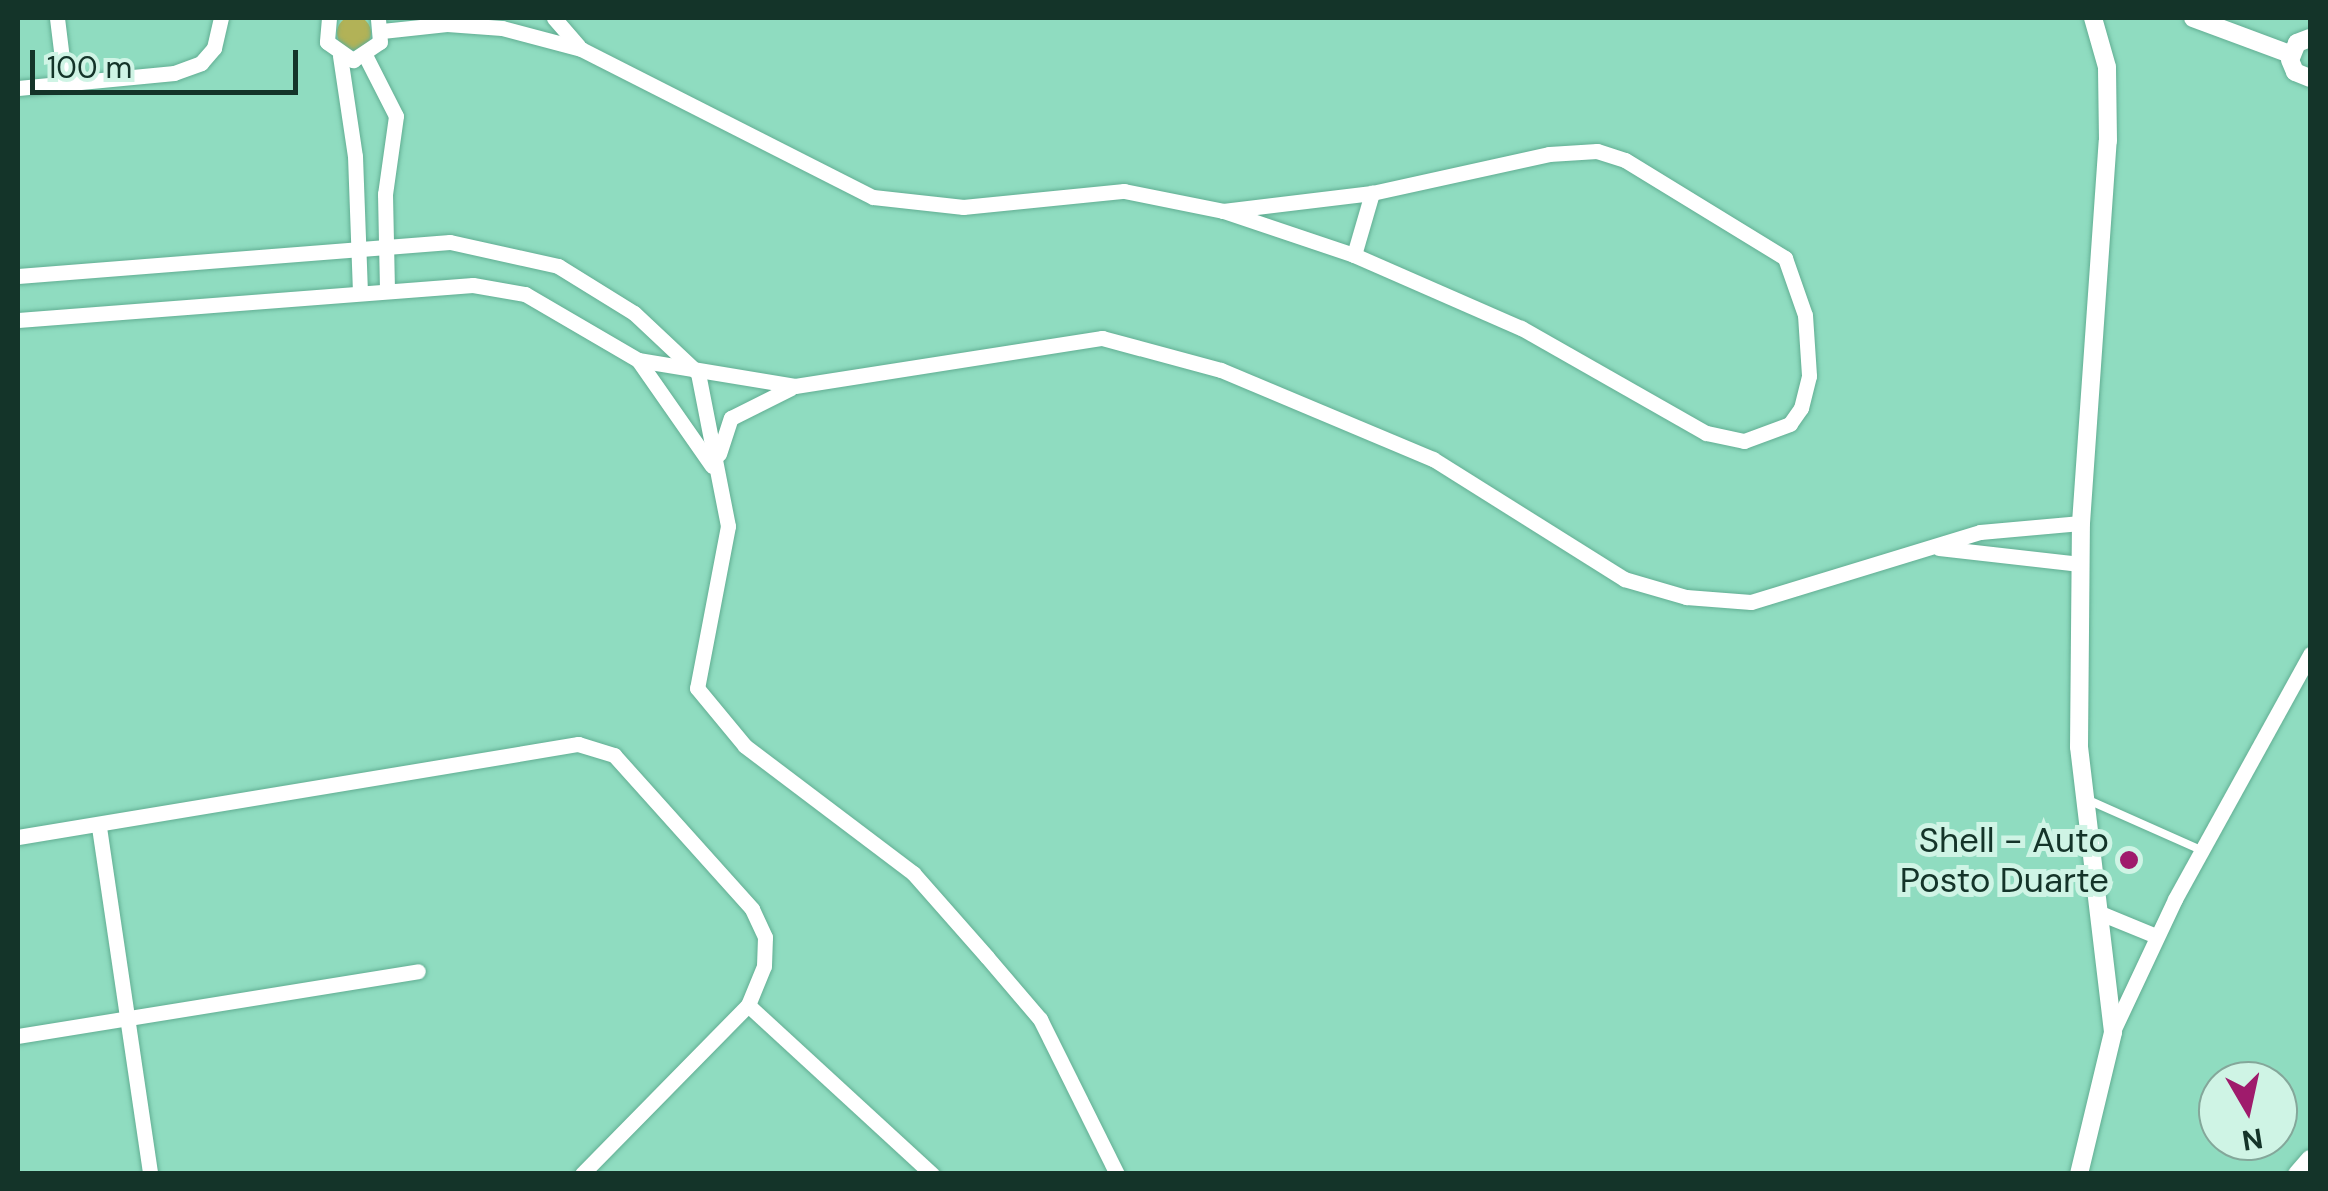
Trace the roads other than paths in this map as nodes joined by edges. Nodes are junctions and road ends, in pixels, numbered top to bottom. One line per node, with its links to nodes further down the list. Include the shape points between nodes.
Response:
1 (58, 18): 17 (street)
2 (222, 18): 17 (street, via 214,48 200,63 174,73)
3 (329, 18): 14 (street, via 327,42)
4 (522, 18): 10 (street)
5 (554, 18): 12 (street)
6 (2094, 18): 32 (street, via 2107,66 2108,142)
7 (2194, 18): 13 (street)
8 (2306, 18): 11 (street)
9 (380, 24): 10 (street); 15 (street)
10 (502, 28): 12 (street)
11 (2309, 38): 13 (street)
12 (581, 49): 20 (street, via 874,197 963,207 1124,190)
13 (2290, 54): 16 (street, via 2295,72)
14 (340, 56): 15 (street); 22 (street, via 349,96)
15 (366, 57): 21 (street, via 396,116 384,194)
16 (2310, 78)
17 (65, 84): 18 (street)
18 (18, 88)
19 (1372, 192): 20 (street); 23 (street); 23 (street, via 1549,154 1597,151 1625,160 1785,258 1805,315 1802,408 1772,436 1744,441 1706,432 1521,328)
20 (1223, 210): 23 (street)
21 (386, 246): 22 (street); 25 (street); 29 (street, via 450,242 558,266 634,313)
22 (358, 248): 24 (street); 26 (street)
23 (1354, 255)
24 (18, 276)
25 (387, 289): 26 (street); 28 (street, via 473,285 525,294)
26 (360, 291): 27 (street)
27 (18, 320)
28 (638, 360): 29 (street); 31 (street)
29 (698, 372): 30 (street); 31 (street)
30 (796, 386): 31 (street, via 758,399 731,418); 33 (street, via 1102,338 1221,370 1434,458 1624,580 1686,596 1751,602)
31 (718, 473): 51 (street, via 728,526 697,688 745,746 912,873 987,957 1040,1019)
32 (2081, 522): 33 (street, via 2007,526); 34 (street)
33 (1939, 548): 34 (street)
34 (2080, 564): 36 (street)
35 (2310, 654): 39 (street)
36 (2082, 798): 39 (lane); 40 (street)
37 (100, 828): 38 (street); 43 (street, via 598,746 661,803 752,909 764,938 764,966); 44 (street)
38 (18, 837)
39 (2201, 850): 41 (street)
40 (2100, 913): 41 (street); 45 (street)
41 (2156, 936): 45 (street)
42 (418, 972): 44 (street)
43 (748, 1004): 49 (street); 50 (street)
44 (125, 1019): 46 (street); 48 (street)
45 (2113, 1032): 52 (street)
46 (18, 1036)
47 (2310, 1159): 53 (street)
48 (150, 1174)
49 (582, 1174)
50 (932, 1174)
51 (1118, 1174)
52 (2080, 1174)
53 (2297, 1174)

